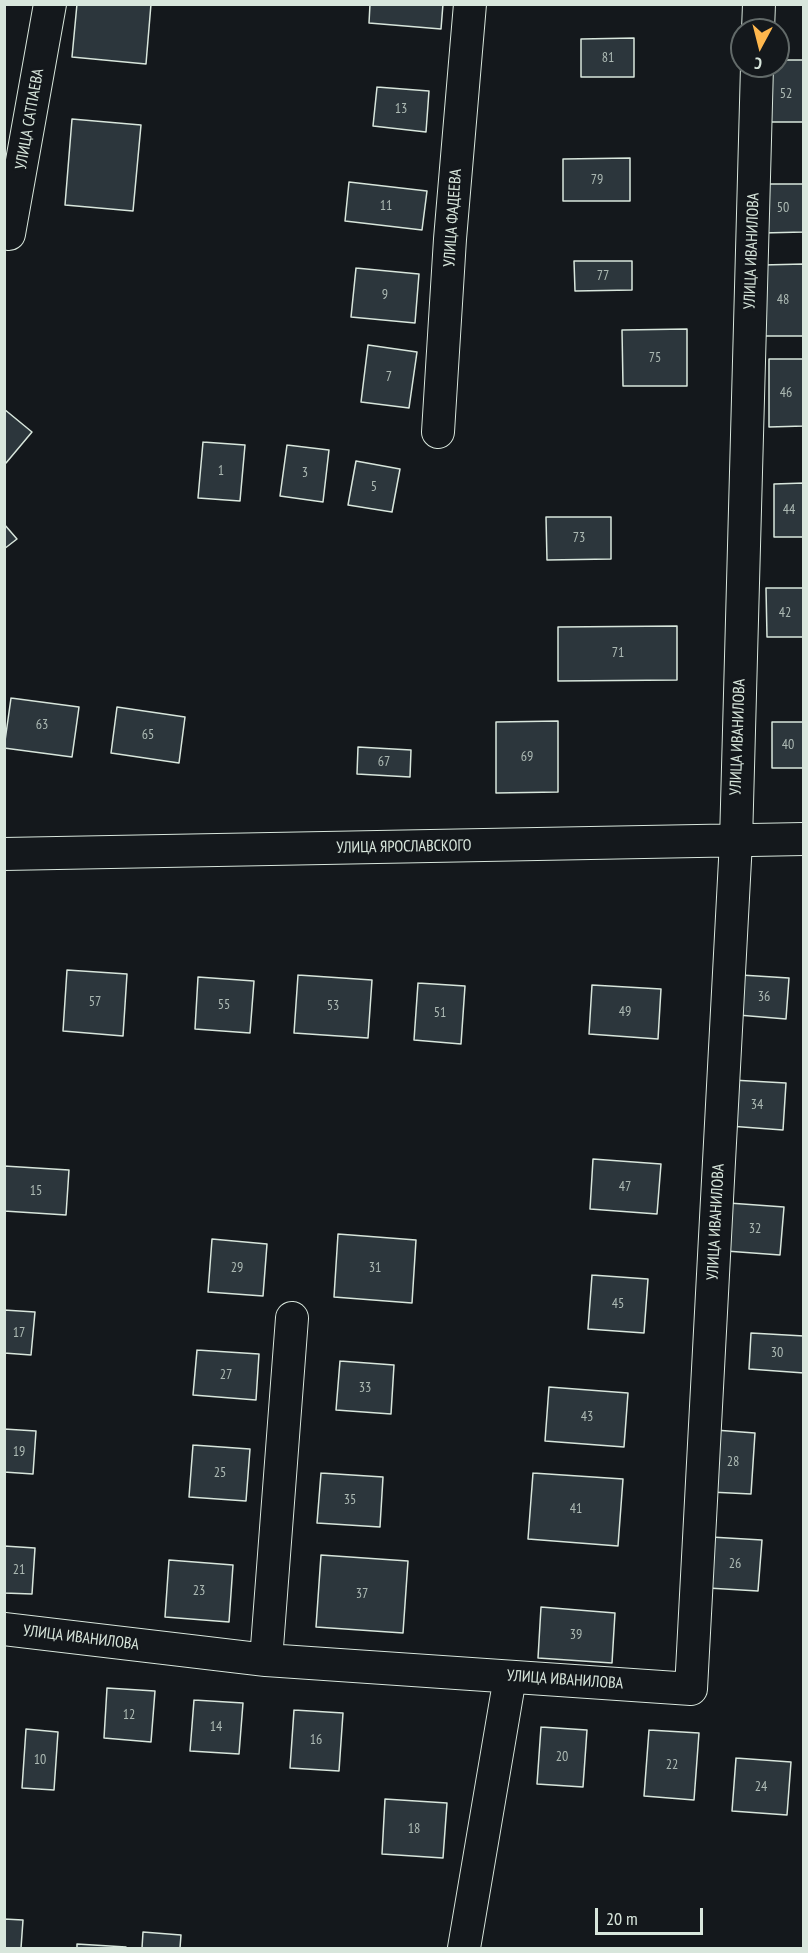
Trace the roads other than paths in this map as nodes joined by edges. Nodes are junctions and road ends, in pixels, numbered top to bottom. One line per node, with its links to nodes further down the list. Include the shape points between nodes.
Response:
1 (50, 4): 4 (street, УЛИЦА САТПАЕВА)
2 (470, 4): 5 (street, УЛИЦА ФАДЕЕВА)
3 (757, 78): 7 (street, УЛИЦА ИВАНИЛОВА)
4 (9, 234)
5 (438, 432)
6 (804, 839): 7 (street, УЛИЦА ЯРОСЛАВСКОГО)
7 (736, 841): 8 (street, УЛИЦА ЯРОСЛАВСКОГО); 12 (street, УЛИЦА ИВАНИЛОВА, via 691,1689)
8 (4, 854)
9 (291, 1318): 11 (street)
10 (4, 1629): 11 (street, УЛИЦА ИВАНИЛОВА)
11 (266, 1660): 12 (street, УЛИЦА ИВАНИЛОВА)
12 (510, 1677): 13 (street)
13 (464, 1948)

